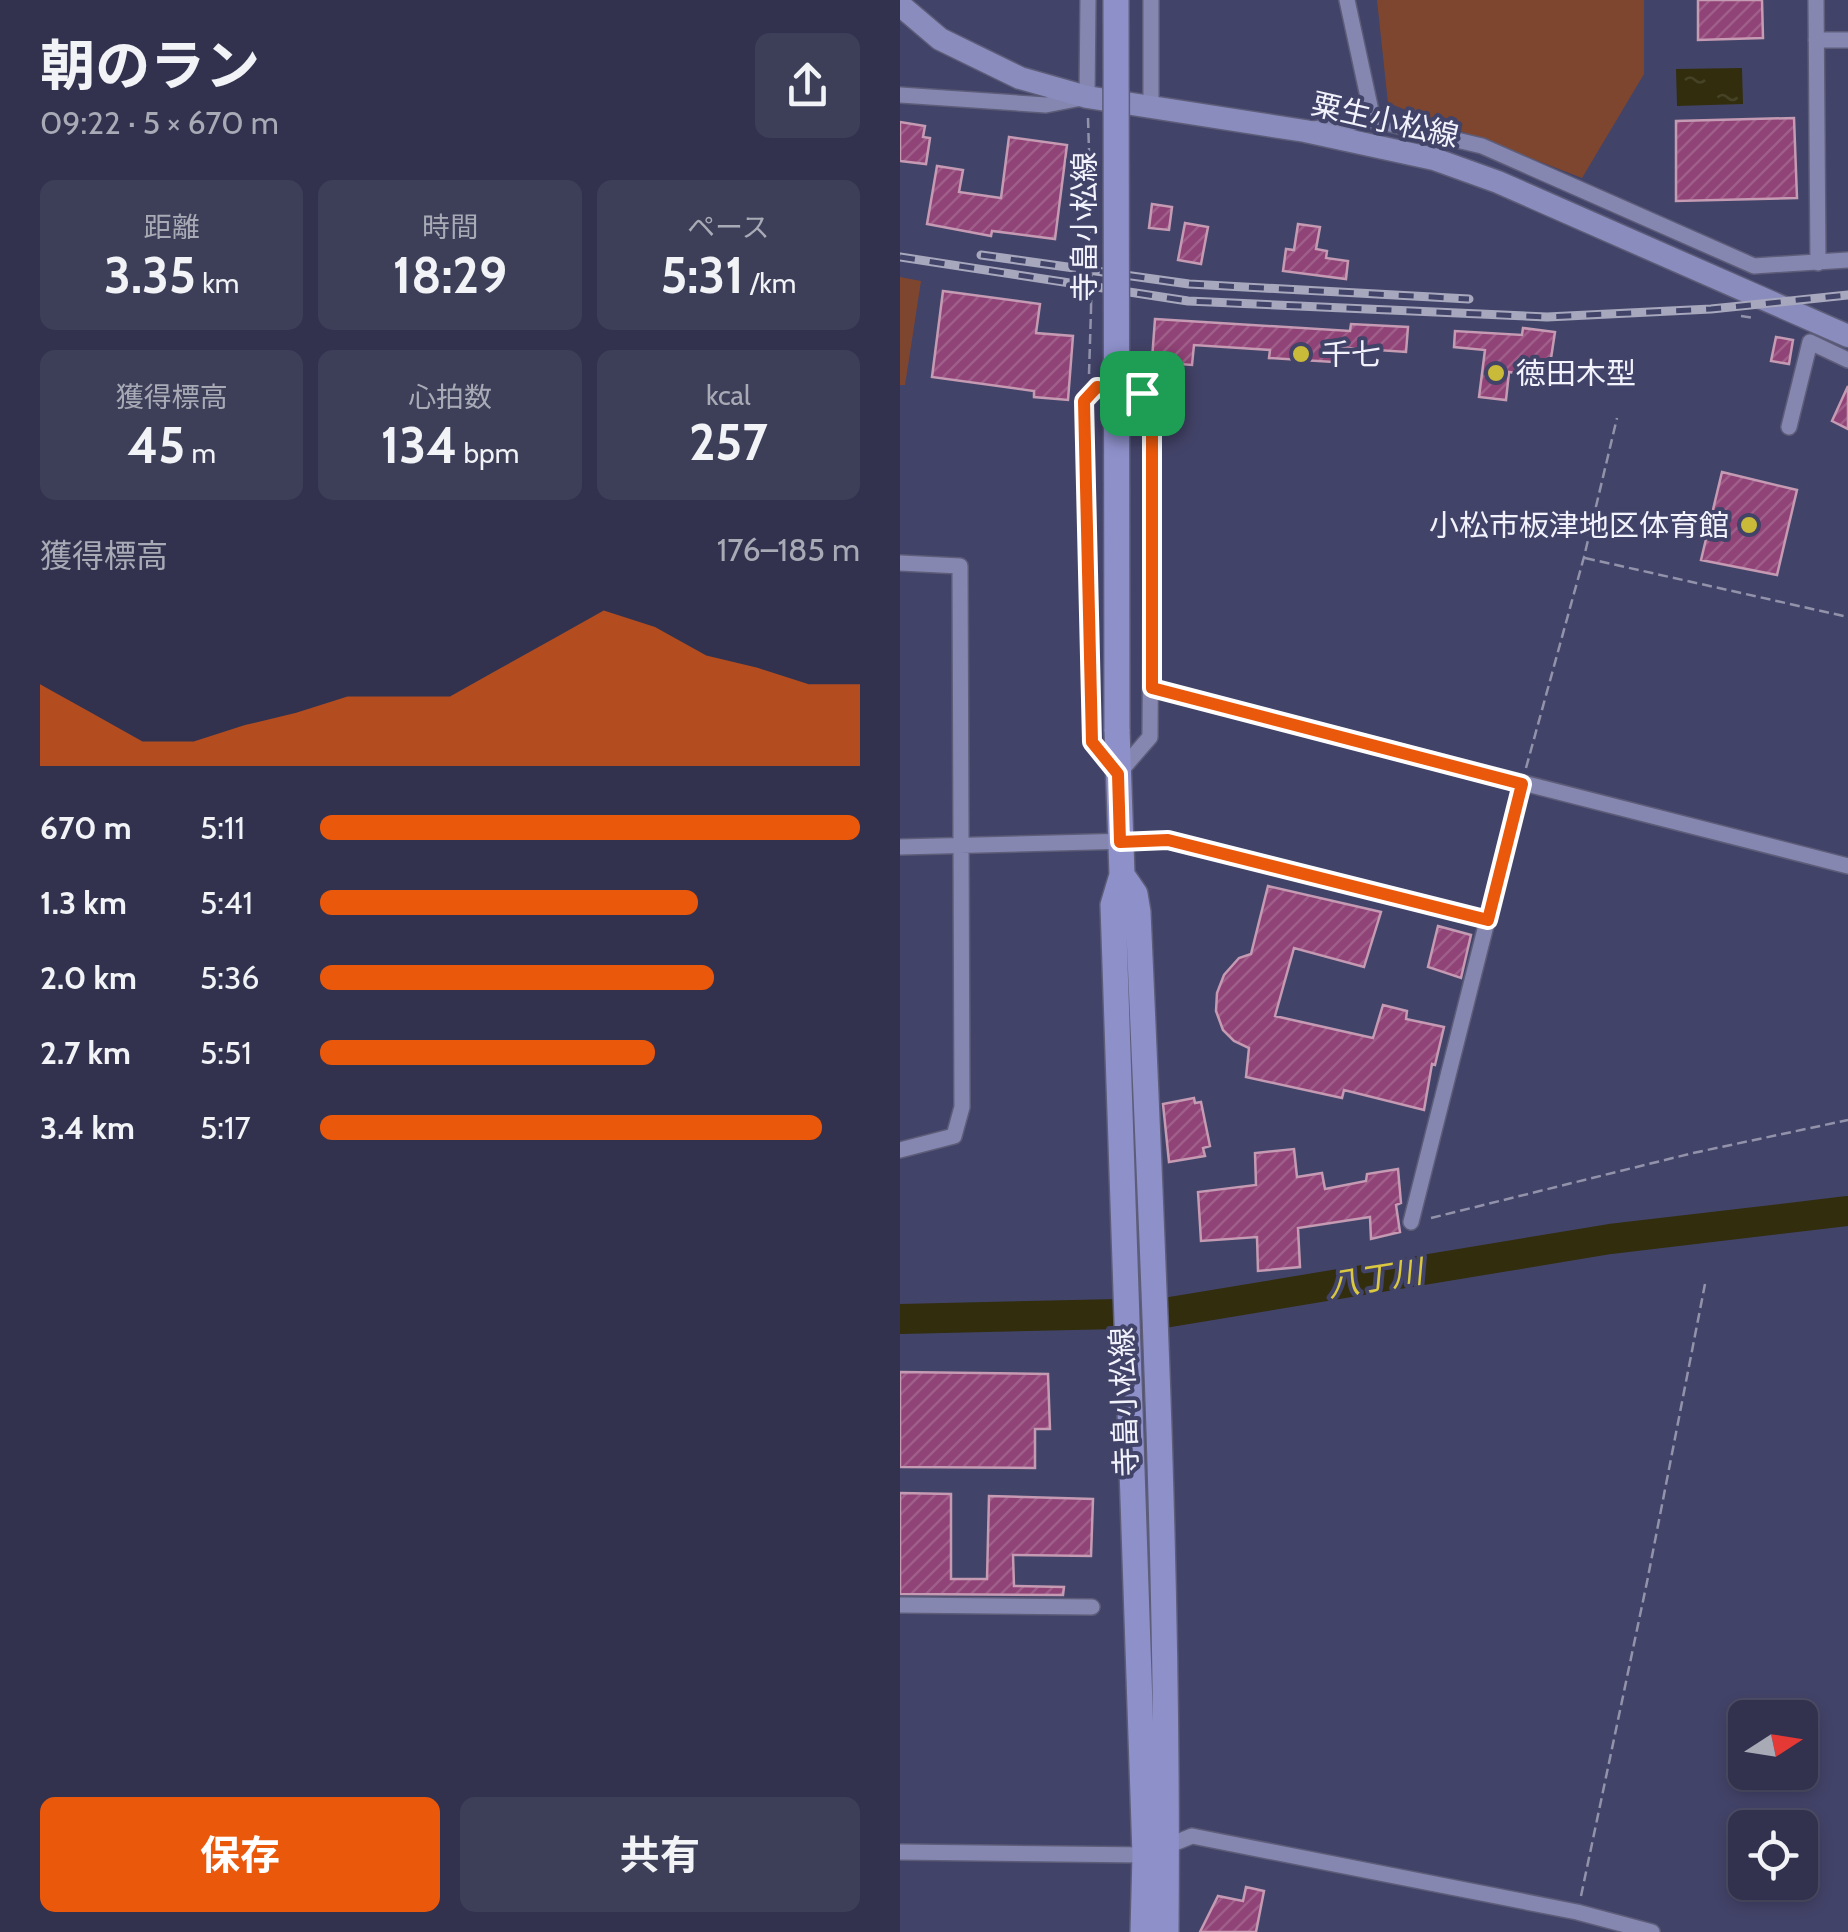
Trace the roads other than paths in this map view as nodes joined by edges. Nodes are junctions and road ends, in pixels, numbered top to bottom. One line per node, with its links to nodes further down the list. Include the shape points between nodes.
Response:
1 (1088, 0): 10 (street)
2 (1116, 0): 21 (main road, 寺畠小松線, bridge)
3 (1150, 0): 11 (street)
4 (1347, 0): 12 (street)
5 (1816, 0): 7 (street)
6 (900, 6): 10 (main road, 粟生小松線, via 940,39 1020,78)
7 (1816, 40): 8 (street); 15 (street)
8 (1848, 40)
9 (900, 95): 10 (street, via 1046,105)
10 (1088, 97): 11 (main road, 粟生小松線)
11 (1152, 106): 13 (main road, 粟生小松線)
12 (1374, 120): 13 (street); 15 (street, via 1482,146 1754,266)
13 (1304, 131): 16 (main road, 粟生小松線, via 1434,159 1498,182)
14 (1848, 260): 15 (street)
15 (1818, 262)
16 (1848, 336)
17 (1848, 360): 18 (street, via 1810,342)
18 (1790, 426)
19 (900, 563): 24 (street, via 960,566)
20 (1152, 688): 21 (street, via 1150,737); 21 (street, via 1152,428 1142,393 1097,387 1084,401 1089,688 1092,742); 22 (street)
21 (1118, 774): 23 (main road, 寺畠小松線)
22 (1522, 784): 26 (street); 27 (street)
23 (1120, 842): 24 (street); 27 (street, via 1168,840); 28 (main road, 寺畠小松線, via 1122,875 1138,912)
24 (962, 846): 25 (street); 29 (street, via 962,1107 954,1136)
25 (900, 847)
26 (1848, 866)
27 (1488, 920): 30 (street)
28 (1135, 1126): 33 (main road, 寺畠小松線, via 1131,1464); 33 (main road, 寺畠小松線, via 1159,1463)
29 (900, 1150)
30 (1411, 1222)
31 (900, 1606): 32 (street)
32 (1092, 1607)
33 (1156, 1849): 34 (street); 35 (main road, 寺畠小松線); 36 (main road, 寺畠小松線); 37 (street, via 1192,1836 1230,1841)
34 (900, 1852)
35 (1143, 1932)
36 (1166, 1932)
37 (1652, 1932)

